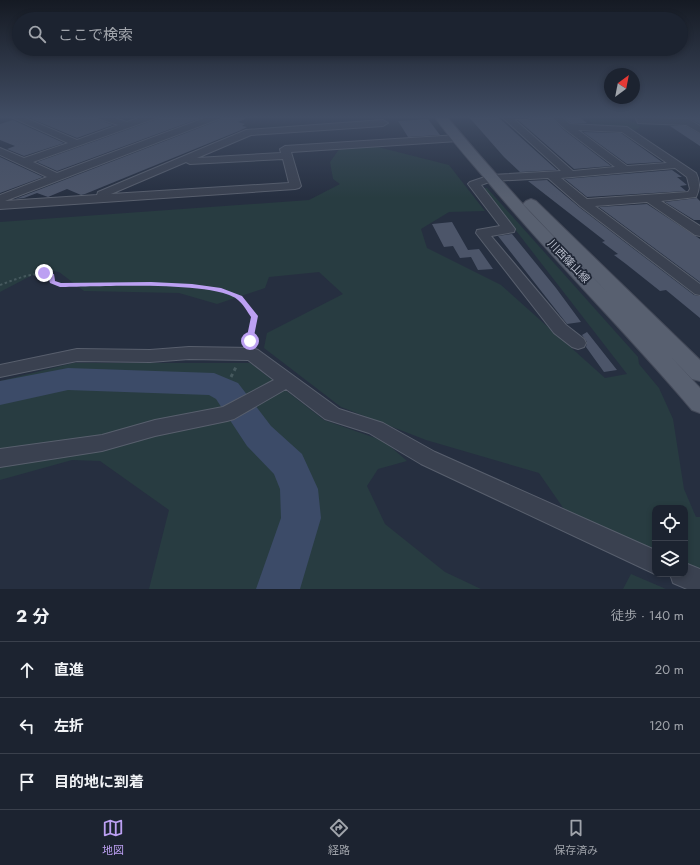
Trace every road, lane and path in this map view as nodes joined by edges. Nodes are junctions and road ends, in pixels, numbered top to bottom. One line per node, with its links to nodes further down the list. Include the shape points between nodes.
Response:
1 (76, 143): 13 (street)
2 (147, 143): 19 (street)
3 (222, 143): 14 (street)
4 (283, 143): 12 (street)
5 (324, 143): 12 (street)
6 (463, 143): 20 (main road, 川西篠山線)
7 (472, 143): 20 (main road, 川西篠山線)
8 (536, 143): 17 (street)
9 (590, 143): 16 (street)
10 (644, 143): 15 (street)
11 (0, 151): 13 (street)
12 (286, 152): 14 (street); 23 (street, via 295,186)
13 (24, 162): 19 (street)
14 (179, 162): 23 (street)
15 (677, 165): 16 (street); 21 (street, via 692,175 696,189 692,195)
16 (626, 170): 17 (street)
17 (570, 174): 18 (street)
18 (551, 175): 20 (street); 24 (street)
19 (58, 178): 22 (street)
20 (498, 178): 29 (street, via 474,184 509,229 482,233 560,329); 35 (main road, 川西篠山線, via 536,228)
21 (648, 198): 24 (street); 26 (street)
22 (0, 199)
23 (90, 199): 25 (street)
24 (584, 203): 28 (street)
25 (0, 206)
26 (700, 232)
27 (0, 285): 30 (path, via 21,277 44,273 51,275 52,282 60,285 151,284 221,290 240,298 254,316 250,341)
28 (700, 291)
29 (578, 343)
30 (246, 347)
31 (237, 365): 33 (path)
32 (0, 371): 34 (street, via 77,355 252,354)
33 (231, 377)
34 (284, 383): 36 (street, via 227,414 154,428 102,443); 37 (street, via 332,414 376,428 428,458)
35 (695, 388)
36 (0, 458)
37 (652, 561)
38 (688, 577): 39 (street)
39 (700, 582)

